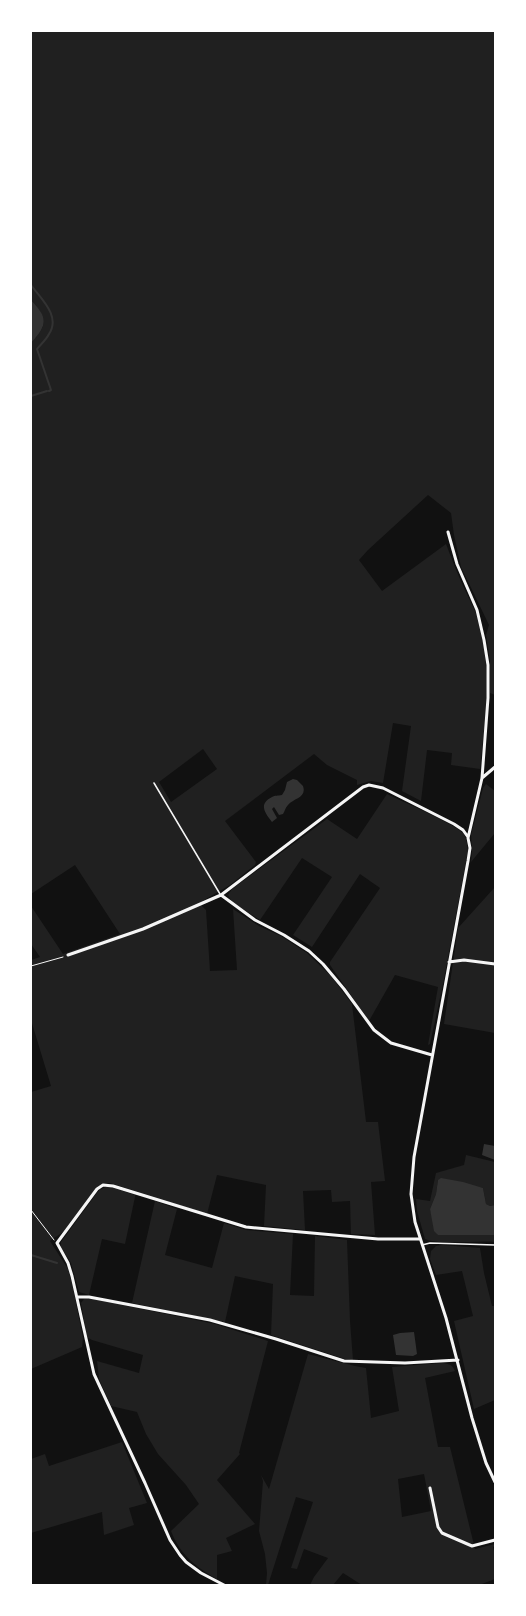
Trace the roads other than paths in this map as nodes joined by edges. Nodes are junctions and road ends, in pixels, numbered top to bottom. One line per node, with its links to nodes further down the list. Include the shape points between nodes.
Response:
1 (448, 532): 3 (street, via 457,564 477,610 487,655 488,689)
2 (495, 767): 3 (street)
3 (482, 778): 5 (street)
4 (154, 783): 6 (lane)
5 (468, 838): 6 (street, via 463,830 454,824 383,788 369,785 356,791); 8 (street, via 470,848)
6 (220, 895): 7 (street, via 143,929); 10 (street, via 255,920 284,934 309,951 344,989 374,1030 391,1042)
7 (68, 955)
8 (449, 962): 9 (street, via 464,960); 10 (street)
9 (495, 964)
10 (432, 1055): 11 (street, via 412,1174 413,1210)
11 (420, 1239): 12 (street); 14 (street, via 378,1239 246,1228 106,1185 97,1189 57,1243 70,1270)
12 (422, 1245): 13 (lane); 15 (street)
13 (495, 1245)
14 (77, 1297): 15 (street, via 89,1297 210,1320 344,1361 405,1363); 19 (street, via 94,1374 170,1540 186,1562)
15 (458, 1360): 16 (street, via 472,1418 486,1463)
16 (495, 1482)
17 (430, 1488): 18 (street, via 439,1530 465,1545 472,1546)
18 (495, 1540)
19 (224, 1585)

